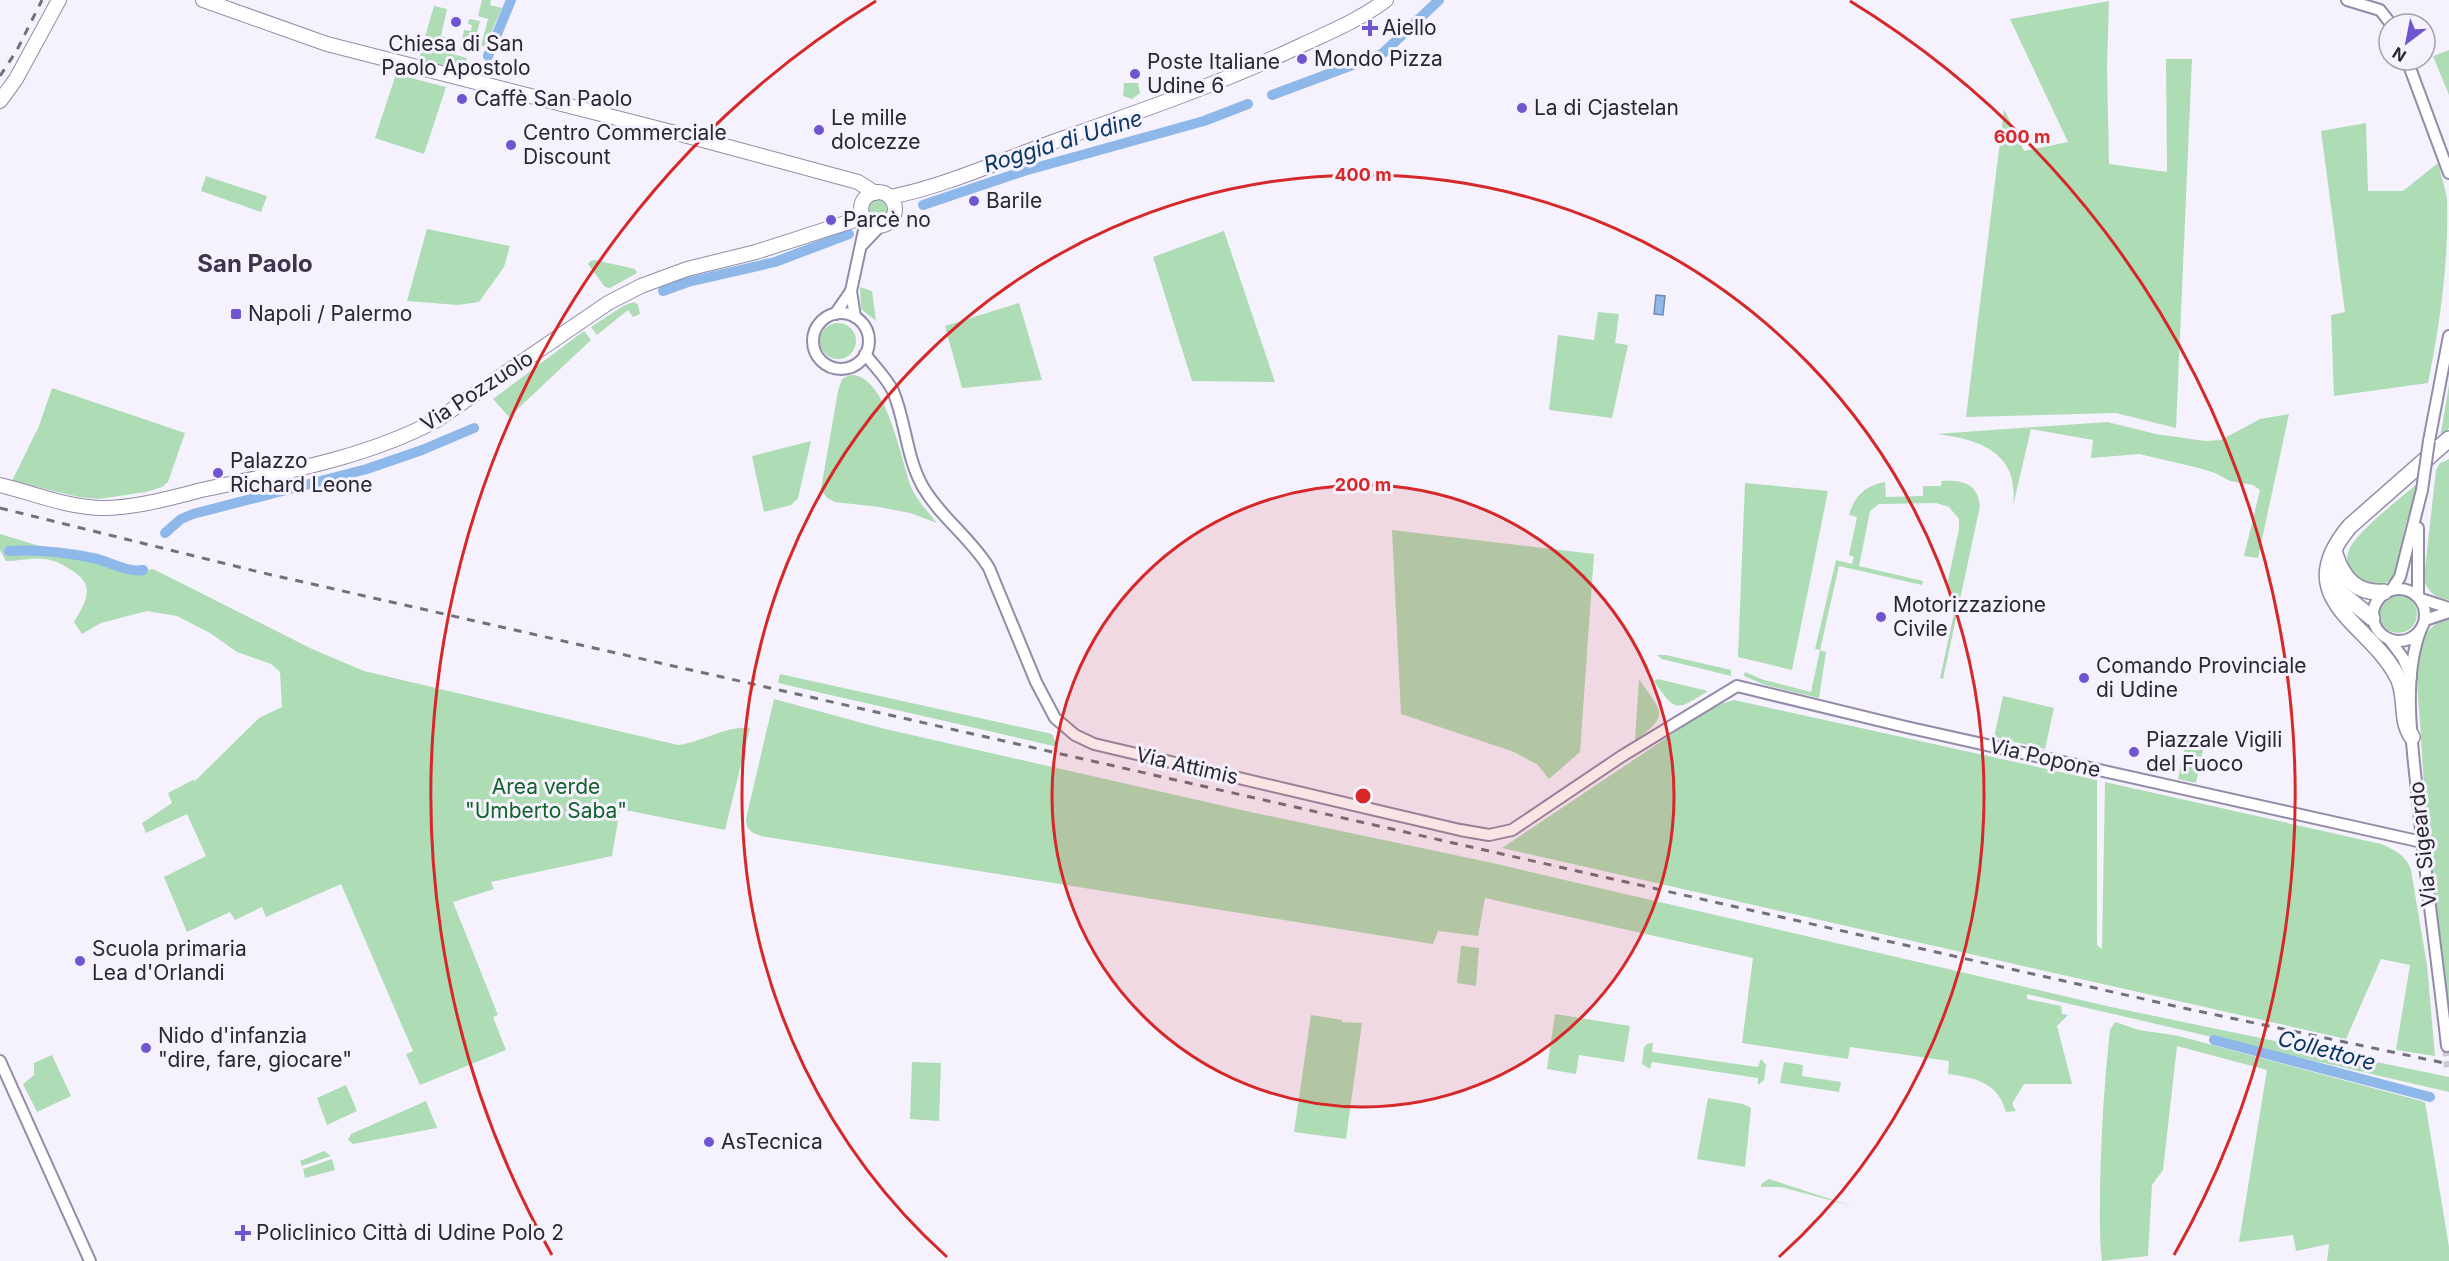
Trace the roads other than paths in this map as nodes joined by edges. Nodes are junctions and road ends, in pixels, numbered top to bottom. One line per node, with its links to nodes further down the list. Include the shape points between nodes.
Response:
1 (59, 0): 7 (main road)
2 (202, 0): 10 (main road, via 300,36 858,182)
3 (1386, 0): 9 (main road, via 1338,28 1247,70)
4 (2347, 0): 5 (street)
5 (2381, 5)
6 (2412, 72): 8 (street)
7 (0, 101)
8 (2449, 173)
9 (924, 190): 11 (main road); 12 (main road)
10 (875, 193): 11 (main road); 13 (main road, via 863,202 861,209)
11 (890, 197): 12 (main road)
12 (895, 214): 14 (main road, via 888,224)
13 (866, 221): 14 (main road); 15 (street); 22 (main road, Via Pozzuolo, via 855,220 756,252 687,268 641,286 608,303 437,420 367,451 112,508 83,506)
14 (880, 226): 15 (street)
15 (861, 247): 16 (street)
16 (851, 291): 17 (street); 18 (street)
17 (835, 314): 18 (street); 20 (street, via 817,326 815,352 825,364 835,368 846,368)
18 (855, 317): 20 (street, via 867,331)
19 (2449, 336): 21 (street)
20 (862, 358): 32 (street, Via Attimis, via 883,375 895,396 923,487 989,568 1055,718 1085,740 1489,835 1518,827)
21 (2442, 443): 23 (street, bridge); 24 (highway, via 2350,526)
22 (0, 485)
23 (2419, 503): 25 (street, via 2400,577); 26 (street)
24 (2334, 552): 25 (highway, via 2350,583 2372,593); 28 (highway, via 2335,584); 33 (highway, via 2328,572 2332,597 2398,678 2405,728)
25 (2388, 591): 26 (street, via 2407,589); 28 (street, via 2375,603)
26 (2419, 598): 27 (street); 29 (street, via 2425,609)
27 (2449, 610): 29 (street)
28 (2372, 618): 30 (street, via 2378,631)
29 (2423, 625): 30 (street, via 2407,640); 31 (street, Via Sigeardo, via 2415,644)
30 (2389, 639): 31 (street, Via Sigeardo)
31 (2411, 677): 33 (street, Via Sigeardo)
32 (1677, 723): 34 (street, Via Popone, via 1737,686)
33 (2412, 737): 34 (street, Via Sigeardo)
34 (2422, 842): 35 (street, Via Sigeardo)
35 (2446, 1046)
36 (0, 1061): 37 (street)
37 (90, 1261)

